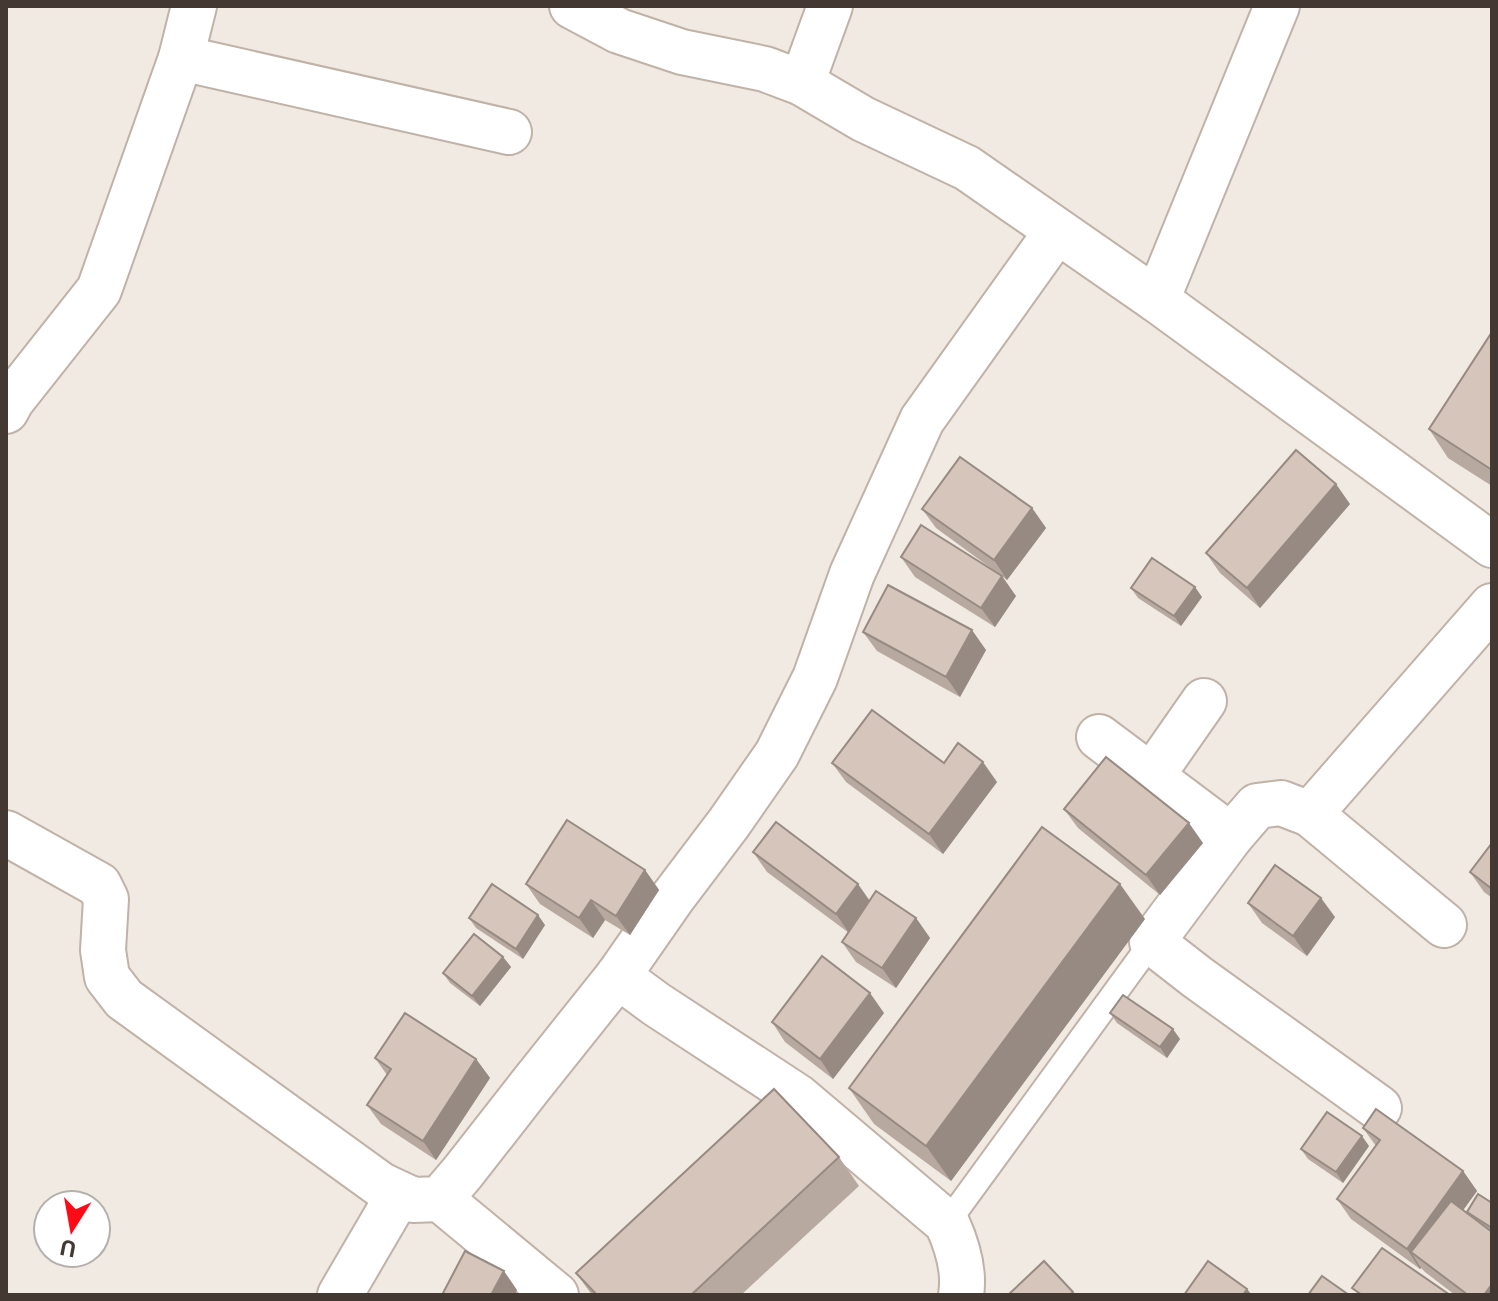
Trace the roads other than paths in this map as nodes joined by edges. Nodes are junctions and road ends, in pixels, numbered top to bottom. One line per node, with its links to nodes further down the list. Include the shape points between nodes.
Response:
1 (194, 6): 5 (street)
2 (572, 6): 6 (street, via 619,31)
3 (830, 6): 6 (street)
4 (1277, 6): 9 (street)
5 (181, 58): 7 (street); 10 (street, via 99,290)
6 (802, 83): 8 (street, via 863,119 967,168)
7 (509, 132)
8 (1057, 231): 9 (street); 21 (street, via 922,420 852,574 815,678 777,754)
9 (1157, 300): 11 (street)
10 (6, 411)
11 (1492, 545)
12 (1492, 606): 16 (street)
13 (1204, 701): 15 (street)
14 (1099, 737): 15 (street)
15 (1151, 777): 18 (street)
16 (1310, 814): 18 (street, via 1281,803 1257,806); 19 (street)
17 (6, 833): 23 (street, via 99,885 106,899 107,977 124,999 381,1185)
18 (1231, 836): 20 (street)
19 (1444, 925)
20 (1152, 942): 22 (street); 24 (lane)
21 (618, 976): 23 (street, via 463,1172); 24 (street, via 798,1097)
22 (1379, 1108)
23 (419, 1197): 25 (street); 26 (street)
24 (947, 1223): 27 (street, via 963,1281)
25 (340, 1295)
26 (556, 1295)
27 (961, 1295)

